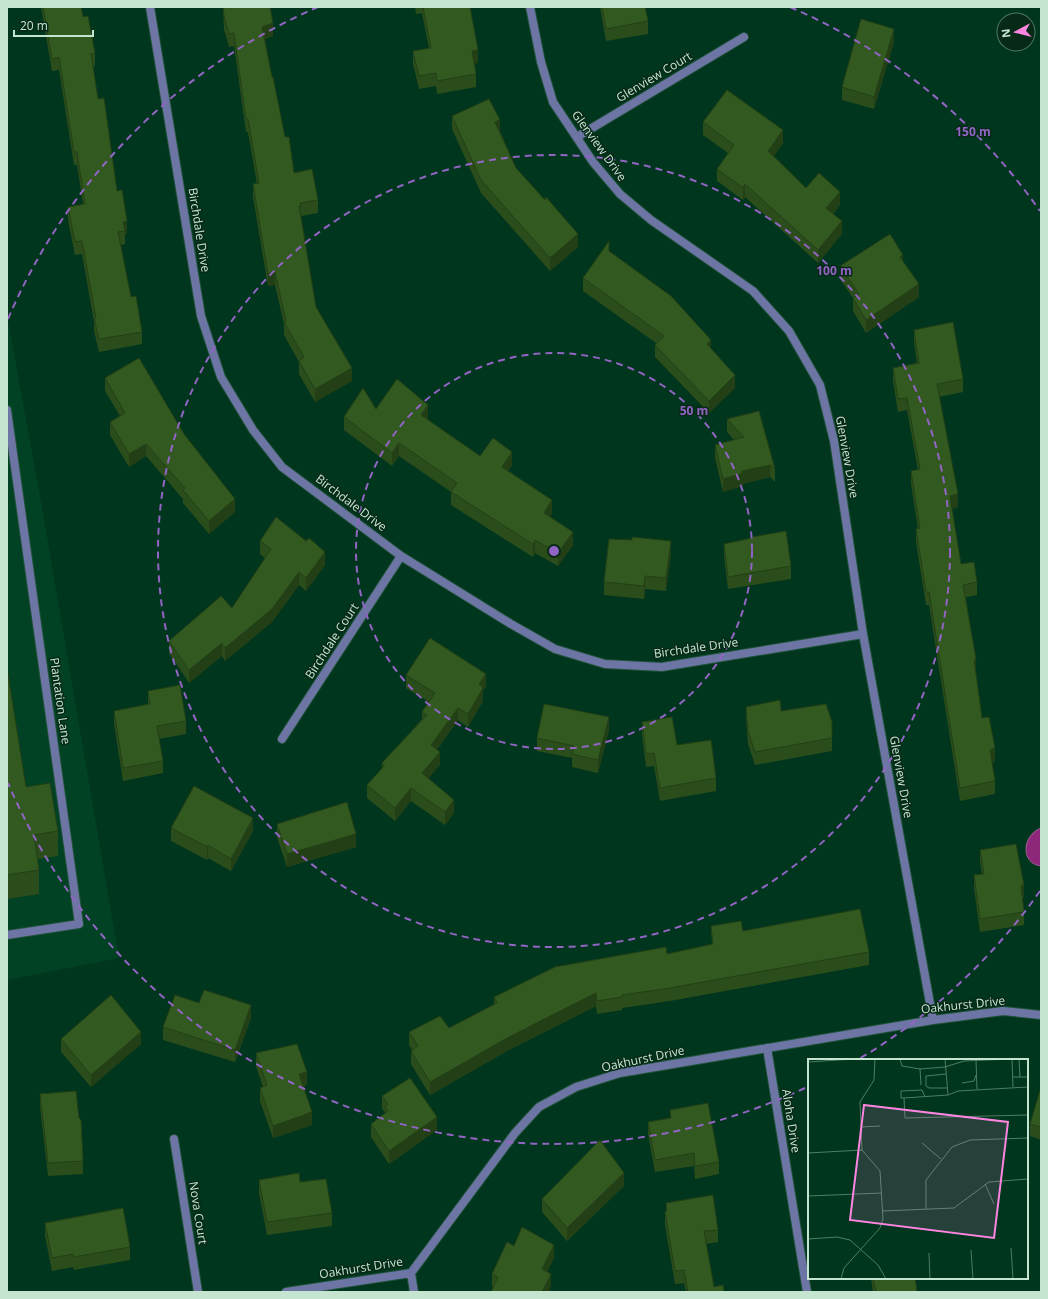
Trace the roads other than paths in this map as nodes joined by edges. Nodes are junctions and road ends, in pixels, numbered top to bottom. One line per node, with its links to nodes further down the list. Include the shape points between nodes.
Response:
1 (150, 7): 6 (street, Birchdale Drive, via 201,316 221,377 253,430 282,467)
2 (530, 7): 4 (street, Glenview Drive, via 541,62 553,102)
3 (744, 37): 4 (street, Glenview Court)
4 (577, 137): 7 (street, Glenview Drive, via 593,162 620,194 652,220 753,291 790,331 820,385 834,441)
5 (7, 410): 9 (street, Plantation Lane, via 79,924)
6 (401, 556): 7 (street, Birchdale Drive, via 555,649 606,664 662,667); 8 (street, Birchdale Court)
7 (863, 634): 11 (street, Glenview Drive)
8 (282, 739)
9 (7, 935)
10 (1041, 1015): 11 (street, Oakhurst Drive, via 1003,1011)
11 (933, 1020): 12 (street, Oakhurst Drive)
12 (767, 1048): 14 (street, Oakhurst Drive, via 620,1073 576,1087 539,1107 515,1133); 18 (street, Aloha Drive)
13 (174, 1138): 15 (street, Nova Court)
14 (411, 1273): 16 (street, Oakhurst Drive); 17 (street)
15 (198, 1292)
16 (286, 1292)
17 (414, 1292)
18 (807, 1292)

